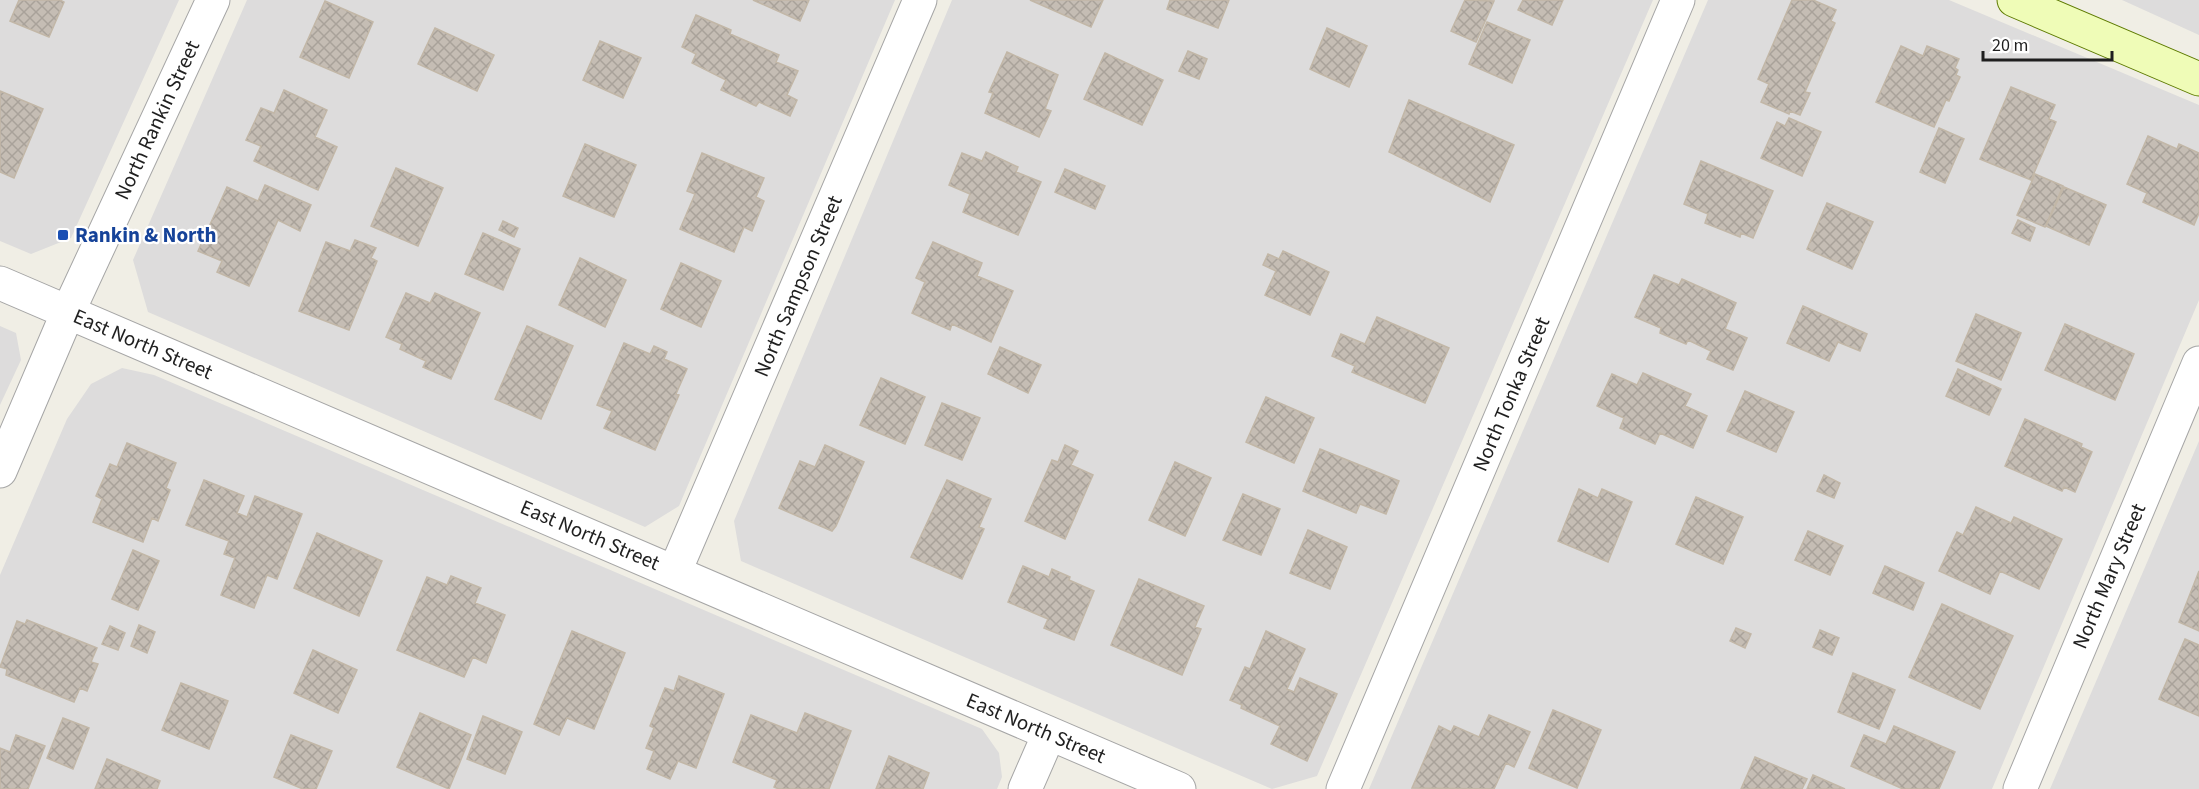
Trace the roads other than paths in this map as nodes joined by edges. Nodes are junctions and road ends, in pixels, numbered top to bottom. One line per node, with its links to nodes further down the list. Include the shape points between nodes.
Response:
1 (213, 0): 7 (street, North Rankin Street)
2 (920, 0): 10 (street, North Sampson Street)
3 (1678, 0): 14 (street, North Tonka Street)
4 (2014, 0): 5 (street)
5 (2199, 79)
6 (0, 283): 7 (street, East North Street)
7 (68, 312): 9 (street, North Rankin Street); 10 (street, East North Street)
8 (2199, 363): 15 (street, North Mary Street)
9 (0, 471)
10 (675, 571): 11 (street, East North Street)
11 (1049, 734): 12 (street); 13 (street, East North Street)
12 (1025, 789)
13 (1179, 789)
14 (1343, 789)
15 (2020, 789)

